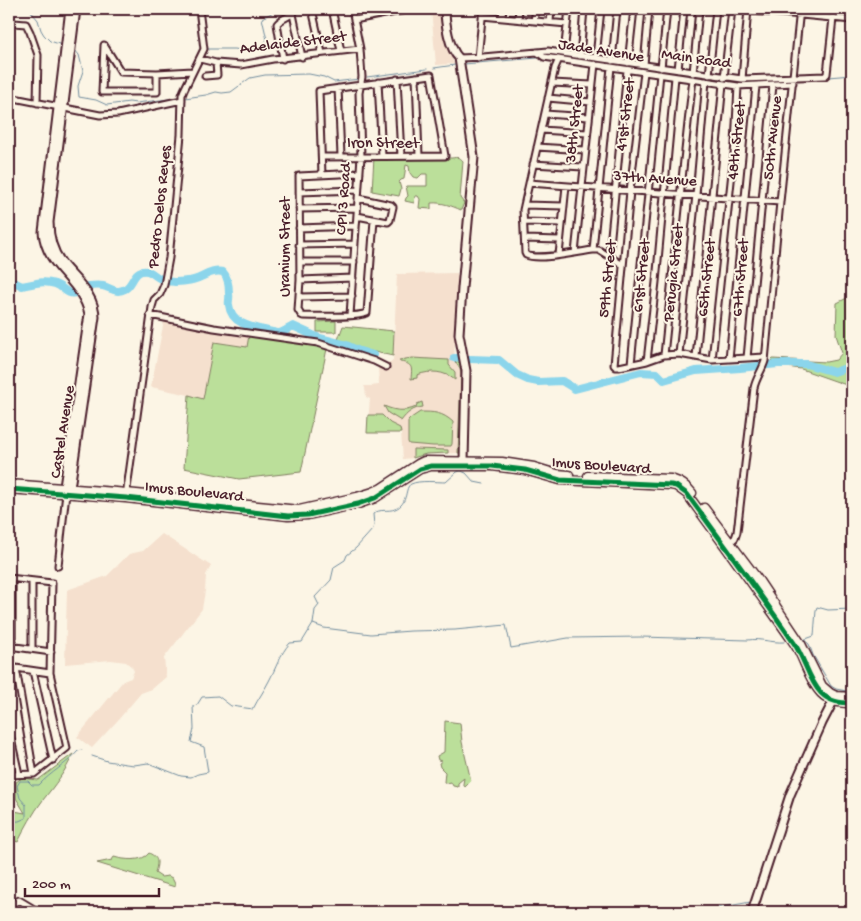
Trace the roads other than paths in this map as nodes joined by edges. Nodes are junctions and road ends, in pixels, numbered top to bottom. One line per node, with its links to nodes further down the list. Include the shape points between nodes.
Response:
1 (70, 9): 98 (street, Castel Avenue)
2 (76, 9): 98 (street, Castel Avenue)
3 (199, 9): 58 (street, Pedro Delos Reyes, via 204,49)
4 (312, 9): 50 (street)
5 (332, 9): 48 (street)
6 (352, 9): 38 (street, CPI 3 Road)
7 (411, 9): 28 (street)
8 (445, 9): 56 (street, via 453,52)
9 (483, 9): 34 (street)
10 (503, 9): 36 (street)
11 (519, 9): 39 (street)
12 (536, 9): 42 (street)
13 (552, 9): 43 (street)
14 (569, 9): 44 (street)
15 (584, 9): 53 (street)
16 (601, 9): 54 (street)
17 (617, 9): 63 (street)
18 (634, 9): 61 (street)
19 (649, 9): 64 (street)
20 (667, 9): 65 (street)
21 (684, 9): 67 (street)
22 (700, 9): 70 (street)
23 (716, 9): 74 (street)
24 (732, 9): 82 (street)
25 (818, 9): 35 (street)
26 (834, 9): 37 (street)
27 (851, 9): 40 (street)
28 (392, 10): 38 (street)
29 (747, 10): 30 (street); 79 (street)
30 (764, 10): 32 (street)
31 (295, 11): 52 (street); 55 (street, via 279,21 277,27)
32 (782, 11): 33 (street)
33 (799, 12): 35 (street); 81 (street, 50th Avenue)
34 (482, 16): 36 (street); 57 (street)
35 (818, 16): 37 (street)
36 (502, 18): 39 (street)
37 (833, 18): 40 (street); 81 (street, via 827,74)
38 (354, 20): 47 (street, CPI 3 Road)
39 (518, 20): 42 (street)
40 (851, 20)
41 (9, 21): 97 (street, via 26,24 30,32 38,55)
42 (534, 21): 43 (street)
43 (550, 22): 44 (street)
44 (567, 24): 51 (street)
45 (104, 38): 46 (street)
46 (104, 45): 71 (street, via 121,72); 71 (street, via 102,92 157,92)
47 (360, 48): 48 (street, Adelaide Street); 87 (street, CPI 3 Road)
48 (341, 50): 50 (street, Adelaide Street)
49 (536, 52): 51 (street, Main Road); 57 (street, Jade Avenue); 59 (street, Jade Avenue)
50 (322, 53): 52 (street, Adelaide Street)
51 (564, 53): 53 (street, Main Road)
52 (302, 56): 55 (street, Adelaide Street)
53 (580, 56): 54 (street, Main Road)
54 (596, 57): 63 (street, Main Road)
55 (283, 58): 60 (street, Adelaide Street, via 241,65)
56 (459, 58): 57 (street, Jade Avenue); 170 (street, via 474,157 460,334 466,371)
57 (478, 58)
58 (200, 59): 60 (street, Adelaide Street); 68 (street, Pedro Delos Reyes)
59 (559, 59): 62 (street, Jade Avenue); 86 (street)
60 (216, 63): 73 (street)
61 (628, 63): 63 (street, Main Road); 64 (street, Main Road)
62 (595, 64): 63 (street, Jade Avenue); 88 (street, 38th Street)
63 (611, 64): 66 (street, Jade Avenue); 118 (street)
64 (644, 65): 65 (street, Main Road)
65 (661, 68): 67 (street, Main Road)
66 (627, 70): 69 (street, Jade Avenue); 120 (street)
67 (678, 70): 70 (street, Main Road)
68 (193, 71): 71 (street); 95 (street, Pedro Delos Reyes)
69 (644, 72): 72 (street, Jade Avenue); 121 (street, 41st Street)
70 (693, 72): 74 (street, Main Road)
71 (157, 73)
72 (660, 74): 77 (street, Jade Avenue); 123 (street)
73 (217, 75): 75 (street); 83 (street)
74 (710, 75): 82 (street, Main Road)
75 (205, 76)
76 (416, 77): 80 (street); 109 (street); 109 (street, Iron Street, via 432,74 445,156)
77 (675, 77): 78 (street, Jade Avenue); 124 (street, 61st Street)
78 (693, 79): 85 (street, Jade Avenue); 125 (street)
79 (742, 79): 81 (street, Main Road); 82 (street, Main Road)
80 (397, 80): 84 (street); 108 (street)
81 (793, 80): 89 (street, Jade Avenue); 132 (street, 50th Avenue)
82 (724, 81): 85 (street, Jade Avenue); 90 (street, Jade Avenue); 127 (street)
83 (218, 82)
84 (378, 82): 87 (street); 107 (street)
85 (706, 82): 126 (street, Perugia Street)
86 (552, 83): 88 (street); 94 (street)
87 (360, 85): 92 (street); 106 (street, CPI 3 Road)
88 (592, 85): 96 (street, 38th Street)
89 (773, 85): 91 (street, Jade Avenue); 131 (street, 48th Street)
90 (738, 86): 91 (street, Jade Avenue); 129 (street, 65th Street)
91 (756, 86): 130 (street, 48th Street)
92 (338, 88): 105 (street); 110 (street, via 319,91)
93 (9, 96): 97 (street)
94 (548, 98): 96 (street); 99 (street)
95 (182, 100): 98 (street, via 118,114 100,115); 159 (street, Pedro Delos Reyes, via 166,278 154,300)
96 (590, 102): 100 (street, 38th Street)
97 (38, 103): 98 (street)
98 (61, 107): 173 (street, Castel Avenue, via 50,236 62,263 85,290 95,315)
99 (545, 114): 100 (street); 101 (street)
100 (589, 117): 102 (street, 38th Street)
101 (541, 130): 102 (street); 103 (street)
102 (588, 133): 104 (street, 38th Street)
103 (537, 147): 104 (street); 111 (street)
104 (586, 150): 112 (street, 38th Street)
105 (342, 156): 106 (street, Iron Street); 110 (street, Iron Street)
106 (361, 156): 107 (street, Iron Street); 113 (street, CPI 3 Road)
107 (382, 156): 108 (street, Iron Street)
108 (401, 156): 109 (street, Iron Street)
109 (419, 156)
110 (322, 157): 114 (street)
111 (533, 164): 112 (street); 115 (street)
112 (584, 167): 117 (street, 38th Street)
113 (360, 173): 114 (street); 119 (street, CPI 3 Road)
114 (322, 175): 122 (street, Uranium Street, via 299,176)
115 (529, 183): 116 (street, 37th Avenue); 133 (street)
116 (566, 186): 117 (street, 37th Avenue); 134 (street)
117 (582, 187): 118 (street, 37th Avenue); 148 (street, 38th Street)
118 (598, 188): 120 (street, 37th Avenue); 147 (street)
119 (358, 190): 122 (street); 128 (street, CPI 3 Road)
120 (615, 190): 121 (street, 37th Avenue); 150 (street)
121 (630, 190): 123 (street, 37th Avenue); 153 (street, 59th Street)
122 (299, 192): 136 (street, Uranium Street)
123 (648, 192): 124 (street, 37th Avenue); 168 (street)
124 (664, 193): 125 (street, 37th Avenue); 167 (street, 61st Street)
125 (680, 194): 126 (street, 37th Avenue); 161 (street)
126 (696, 195): 127 (street, 37th Avenue); 160 (street, Perugia Street)
127 (712, 196): 129 (street, 37th Avenue); 162 (street)
128 (358, 198): 135 (street, CPI 3 Road); 138 (street, via 393,207 389,222)
129 (728, 198): 130 (street, 37th Avenue); 166 (street, 65th Street)
130 (744, 199): 131 (street, 37th Avenue); 165 (street, 48th Street)
131 (762, 200): 132 (street, 37th Avenue); 164 (street, 67th Street)
132 (780, 202): 163 (street, 50th Avenue)
133 (524, 205): 134 (street); 139 (street)
134 (564, 206): 140 (street)
135 (357, 208): 136 (street); 137 (street, CPI 3 Road)
136 (299, 209): 142 (street, Uranium Street)
137 (357, 216): 138 (street); 141 (street, CPI 3 Road)
138 (374, 220): 158 (street, via 367,313)
139 (524, 222): 140 (street); 143 (street)
140 (562, 223): 144 (street)
141 (356, 226): 142 (street); 145 (street, CPI 3 Road)
142 (299, 228): 146 (street, Uranium Street)
143 (525, 240): 144 (street); 149 (street, via 527,256)
144 (560, 240): 149 (street)
145 (355, 244): 146 (street); 152 (street, CPI 3 Road)
146 (299, 245): 151 (street, Uranium Street)
147 (593, 250): 148 (street); 150 (street)
148 (575, 253): 149 (street)
149 (558, 255)
150 (609, 256): 153 (street)
151 (300, 262): 152 (street); 155 (street, Uranium Street)
152 (354, 262): 154 (street, CPI 3 Road)
153 (624, 265): 168 (street, 59th Street, via 614,363 616,367)
154 (353, 278): 155 (street); 156 (street, CPI 3 Road)
155 (300, 280): 157 (street, Uranium Street)
156 (352, 296): 157 (street); 158 (street, CPI 3 Road)
157 (299, 297): 158 (street, Uranium Street, via 299,312 303,316)
158 (350, 315)
159 (150, 316): 169 (street, via 318,342); 174 (street, Pedro Delos Reyes)
160 (679, 354): 161 (street); 162 (street)
161 (664, 355): 167 (street)
162 (696, 357): 166 (street)
163 (765, 357): 164 (street); 175 (street, 50th Avenue, via 754,388 737,532)
164 (747, 358): 165 (street)
165 (729, 359): 166 (street)
166 (712, 360)
167 (647, 361): 168 (street)
168 (631, 364)
169 (386, 367)
170 (464, 461): 174 (main road, Imus Boulevard, via 424,461 373,492 299,510); 175 (main road, Imus Boulevard, via 516,463 566,475 678,481 690,490)
171 (9, 484): 173 (main road, Imus Boulevard)
172 (9, 489): 173 (main road, Imus Boulevard)
173 (67, 489): 174 (main road, Imus Boulevard); 176 (street)
174 (126, 496): 175 (main road, Imus Boulevard, via 298,516 358,504 425,467 492,466 525,470 560,480 676,486 687,494)
175 (728, 544): 187 (main road, Imus Boulevard, via 796,647 818,689 827,698)
176 (58, 566)
177 (10, 578): 178 (street); 179 (street)
178 (32, 581): 180 (street); 181 (street, via 52,583)
179 (11, 647): 180 (street)
180 (32, 649): 181 (street)
181 (51, 652): 185 (street)
182 (9, 667): 183 (street)
183 (16, 668): 184 (street); 192 (street)
184 (34, 671): 185 (street); 190 (street)
185 (50, 673): 190 (street, via 67,748)
186 (852, 697): 187 (main road)
187 (835, 699): 188 (main road, via 841,703); 196 (street, via 790,795)
188 (852, 702)
189 (9, 730): 191 (street)
190 (53, 760): 192 (street)
191 (19, 774): 192 (street); 193 (street)
192 (34, 774)
193 (9, 775)
194 (9, 912): 195 (street, via 19,900)
195 (39, 912)
196 (752, 912)

